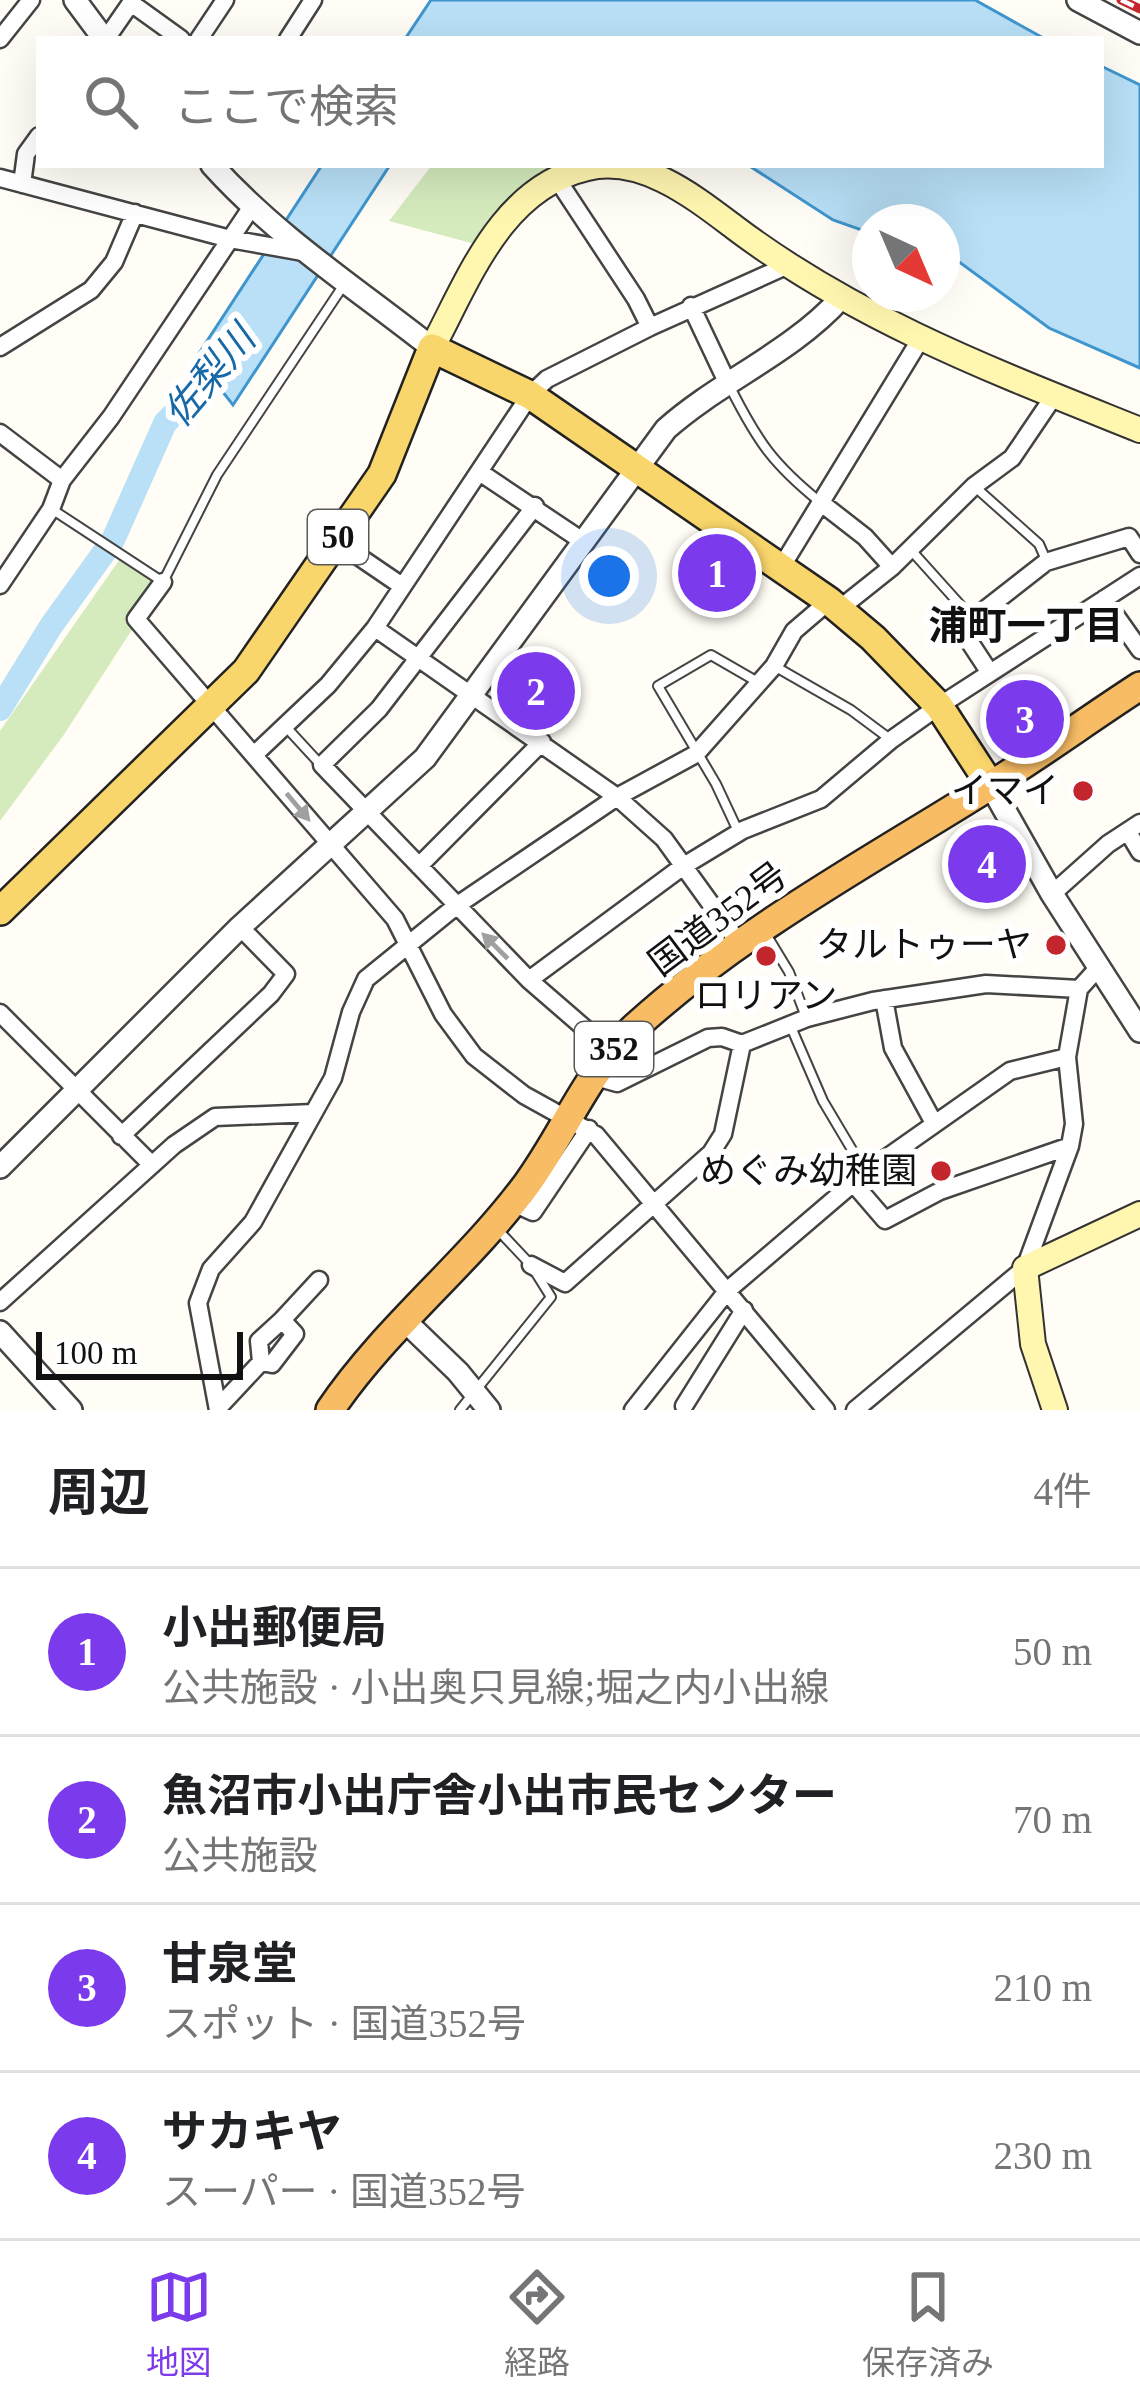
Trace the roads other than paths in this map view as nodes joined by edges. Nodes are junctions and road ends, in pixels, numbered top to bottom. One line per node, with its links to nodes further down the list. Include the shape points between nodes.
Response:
1 (31, 0): 7 (street)
2 (75, 0): 9 (street)
3 (225, 0): 12 (street)
4 (313, 0): 13 (street)
5 (1078, 0): 8 (street)
6 (132, 2): 10 (street); 11 (street)
7 (4, 27)
8 (1140, 33)
9 (103, 36)
10 (107, 36)
11 (177, 36)
12 (201, 36)
13 (290, 36)
14 (36, 140): 20 (street)
15 (215, 168): 21 (street)
16 (597, 168): 19 (main road)
17 (625, 168): 25 (main road, via 646,170 698,200)
18 (0, 178): 20 (street)
19 (557, 179): 29 (street); 32 (main road, via 508,214)
20 (22, 184): 22 (street)
21 (251, 208): 23 (street); 24 (street)
22 (135, 213): 23 (street); 31 (street, via 114,262 91,290)
23 (230, 239): 24 (street); 40 (street)
24 (303, 252): 26 (street)
25 (786, 266): 27 (main road); 28 (street)
26 (344, 283): 32 (street); 53 (lane, via 217,475)
27 (840, 299): 30 (main road); 33 (street, via 816,326)
28 (692, 306): 29 (street); 33 (street)
29 (650, 327): 34 (street)
30 (920, 340): 35 (main road); 42 (street)
31 (0, 347)
32 (432, 348): 34 (main road); 45 (main road, 50, via 382,474)
33 (727, 382): 38 (street, via 666,429); 42 (lane, via 757,440)
34 (530, 394): 38 (main road); 39 (street)
35 (1054, 396): 36 (main road); 41 (street, via 1012,458)
36 (1140, 430)
37 (0, 433): 40 (street)
38 (636, 467): 46 (street); 50 (main road)
39 (481, 473): 43 (street); 55 (street)
40 (62, 480): 44 (street)
41 (974, 485): 47 (street); 49 (lane, via 1039,544)
42 (820, 502): 50 (street); 51 (street)
43 (535, 506): 46 (street); 61 (street)
44 (55, 512): 53 (lane); 54 (street)
45 (336, 541): 55 (street); 67 (main road, 50, via 246,671)
46 (584, 542): 66 (street)
47 (909, 548): 51 (street); 58 (lane)
48 (1140, 554): 49 (street, via 1129,537)
49 (1046, 562): 58 (street)
50 (782, 566): 57 (main road)
51 (892, 567): 57 (street)
52 (1140, 576): 56 (street)
53 (159, 580): 67 (street, via 136,619)
54 (0, 585)
55 (402, 586): 59 (street)
56 (1104, 599): 60 (street); 63 (street)
57 (834, 605): 62 (street, via 794,631); 68 (main road)
58 (973, 619): 63 (street, via 969,641)
59 (375, 628): 61 (street); 69 (street)
60 (1140, 650)
61 (418, 657): 66 (street); 74 (street)
62 (774, 666): 64 (street); 70 (lane)
63 (989, 673): 68 (street)
64 (759, 683): 73 (street); 73 (lane, via 711,655 658,686)
65 (1140, 686): 75 (highway, 国道352号 / 352)
66 (473, 696): 71 (street); 77 (street, via 425,758)
67 (212, 706): 72 (street); 86 (main road, 50)
68 (939, 706): 70 (street); 75 (main road)
69 (285, 726): 72 (street); 74 (lane)
70 (891, 740): 79 (street, via 821,799)
71 (542, 742): 76 (street); 82 (street)
72 (254, 754): 80 (street, one-way to 80)
73 (696, 754): 76 (street); 79 (lane)
74 (322, 765): 77 (street)
75 (991, 785): 84 (street); 88 (highway, 国道352号 / 352)
76 (617, 797): 83 (street); 85 (street)
77 (367, 812): 80 (street); 82 (street)
78 (1134, 827): 81 (street); 84 (street)
79 (738, 832): 83 (street)
80 (330, 844): 87 (street); 89 (street)
81 (1140, 852)
82 (419, 866): 85 (street)
83 (682, 867): 88 (street); 91 (street)
84 (1052, 894): 90 (street)
85 (456, 906): 89 (street); 91 (street, one-way to 85)
86 (0, 910)
87 (240, 927): 101 (street); 105 (street, via 286,974)
88 (750, 936): 95 (lane, via 789,972); 98 (highway, 国道352号 / 352)
89 (409, 941): 102 (street, via 366,979); 104 (street, via 443,1014 474,1056 524,1096)
90 (1098, 968): 92 (street); 96 (street)
91 (529, 980): 98 (street)
92 (1079, 989): 93 (street, via 986,984); 99 (street)
93 (884, 999): 95 (street); 103 (street, via 893,1048)
94 (3, 1021): 101 (street)
95 (799, 1023): 97 (street); 109 (lane)
96 (1140, 1031)
97 (742, 1044): 100 (street, via 708,1038 617,1083); 110 (street, via 723,1134)
98 (611, 1051): 100 (highway, 国道352号 / 352)
99 (1067, 1057): 103 (street, via 1010,1072); 106 (street)
100 (592, 1076): 104 (highway, 国道352号 / 352)
101 (77, 1092): 105 (street); 108 (street)
102 (313, 1113): 107 (street, via 214,1117); 123 (street, via 253,1222 202,1288)
103 (934, 1123): 109 (street)
104 (578, 1124): 110 (street); 111 (highway, 国道352号 / 352)
105 (121, 1136): 107 (street)
106 (1070, 1146): 109 (street, via 940,1191 885,1220); 114 (street)
107 (152, 1165): 117 (street)
108 (0, 1167)
109 (859, 1178): 116 (street)
110 (656, 1205): 113 (street, via 565,1283); 116 (street)
111 (502, 1213): 113 (lane); 119 (highway, 国道352号 / 352)
112 (1140, 1214): 114 (main road)
113 (531, 1265): 121 (lane, via 551,1297)
114 (1025, 1268): 130 (street); 131 (main road, via 1033,1344)
115 (320, 1280): 123 (street, via 282,1320 295,1334 272,1364 261,1362)
116 (728, 1290): 118 (street); 128 (street)
117 (0, 1301)
118 (744, 1310): 122 (street); 129 (street)
119 (403, 1319): 121 (street); 125 (highway, 国道352号 / 352)
120 (0, 1332): 124 (street)
121 (475, 1391): 126 (lane); 127 (street)
122 (684, 1406)
123 (218, 1409)
124 (71, 1410)
125 (329, 1410)
126 (460, 1410)
127 (489, 1410)
128 (633, 1410)
129 (826, 1410)
130 (855, 1410)
131 (1054, 1410)

